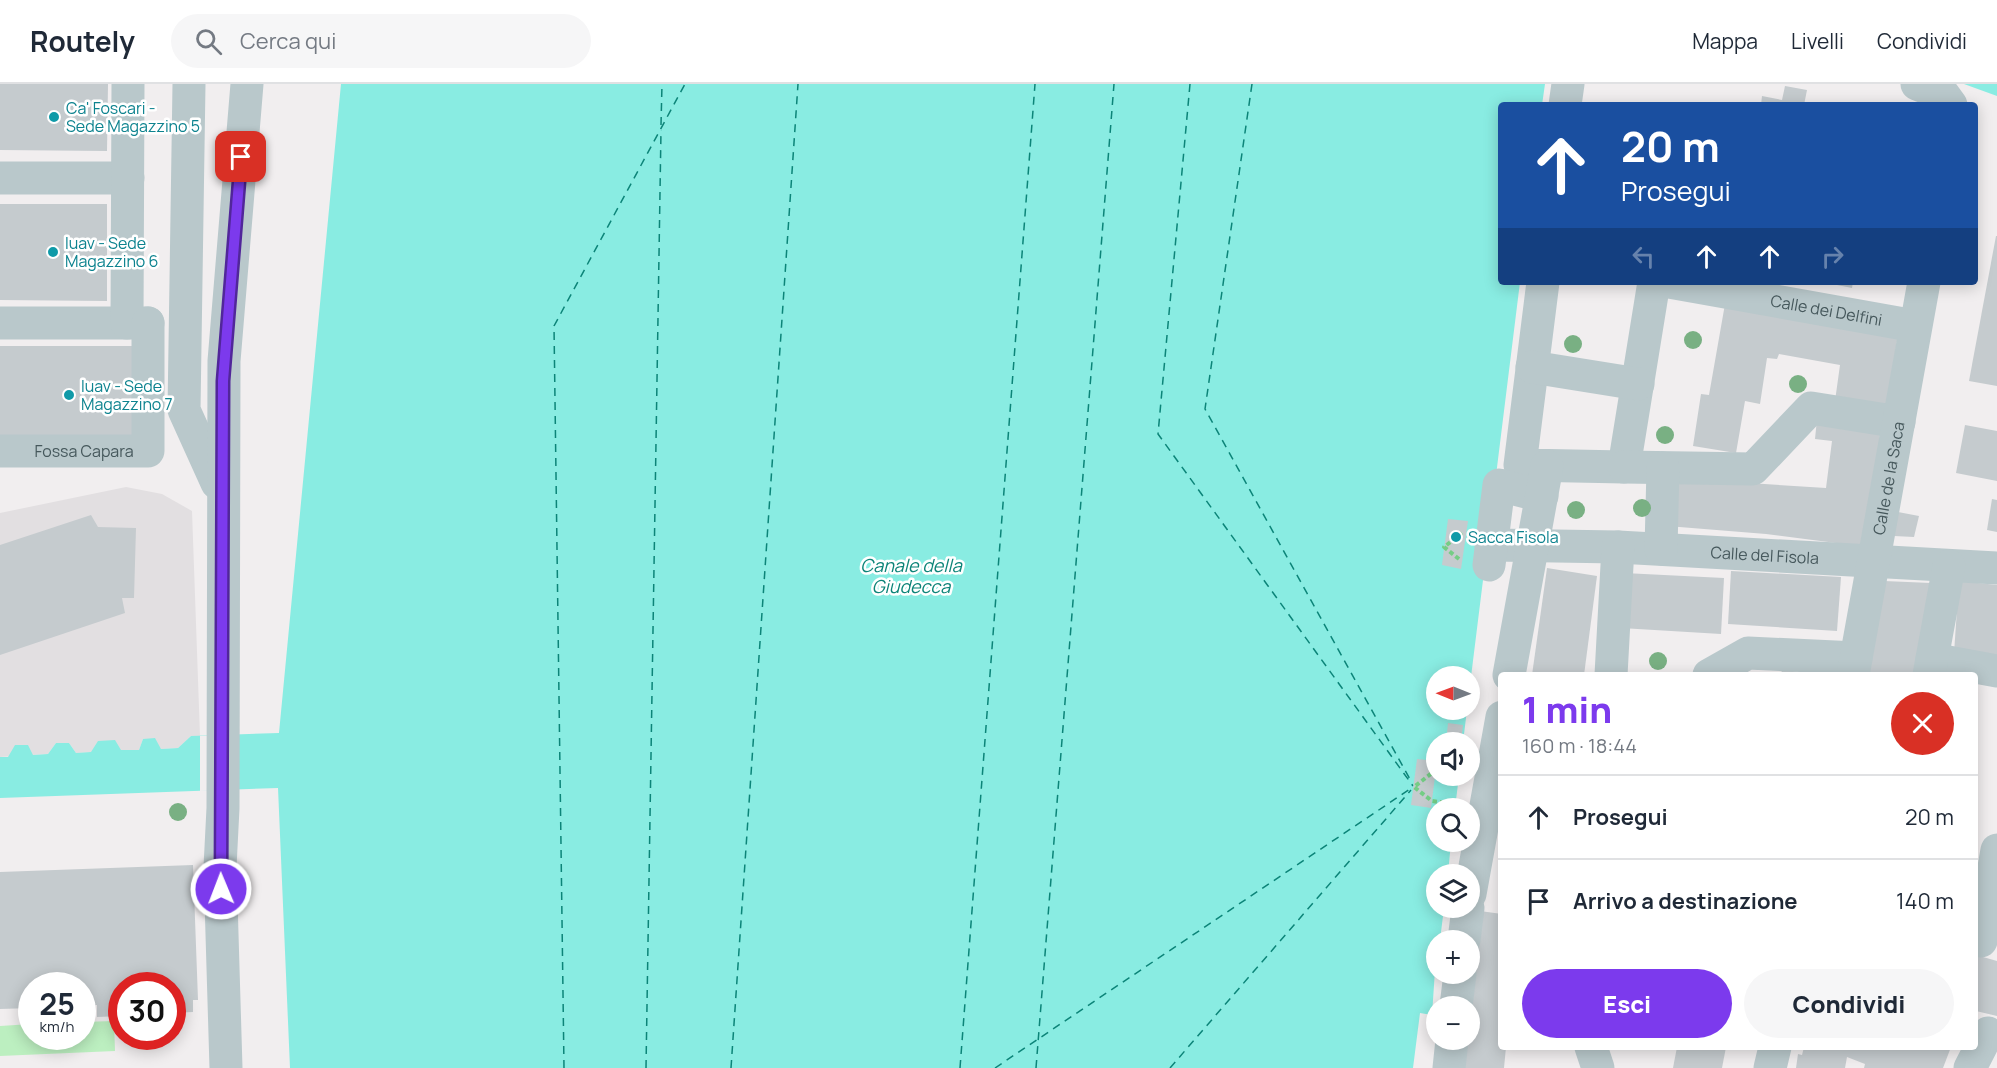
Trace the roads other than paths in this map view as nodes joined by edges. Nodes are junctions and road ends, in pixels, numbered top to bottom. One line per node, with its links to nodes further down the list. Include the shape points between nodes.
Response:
1 (128, 84): 9 (street)
2 (189, 84): 15 (street)
3 (247, 84): 26 (street, via 224,361)
4 (1568, 84): 6 (street)
5 (1917, 84): 7 (street, via 1943,94)
6 (1565, 102)
7 (1949, 102)
8 (0, 178): 9 (street)
9 (128, 178): 17 (street)
10 (1543, 285): 19 (street)
11 (1654, 285): 20 (street)
12 (1705, 285): 14 (street, Calle dei Delfini)
13 (1923, 285): 18 (street, Calle de la Saca)
14 (1741, 288): 18 (street, Calle dei Delfini)
15 (185, 319): 17 (street); 26 (street, via 184,410)
16 (0, 323): 17 (street)
17 (138, 323): 22 (street, Fossa Capara, via 148,451)
18 (1915, 326): 21 (street, Calle de la Saca)
19 (1532, 367): 20 (street); 25 (street, via 1520,465)
20 (1638, 384): 23 (street)
21 (1899, 422): 24 (street, via 1811,408 1753,469); 30 (street, Calle de la Saca)
22 (0, 451)
23 (1624, 467): 24 (street); 25 (street)
24 (1663, 468): 29 (street)
25 (1544, 481): 27 (street); 27 (street, Calle del Fisola, via 1498,485 1490,555)
26 (222, 495): 48 (street, via 220,867)
27 (1533, 544): 28 (street, Calle del Fisola); 36 (street)
28 (1618, 547): 29 (street, Calle del Fisola); 37 (street)
29 (1660, 549): 30 (street, Calle del Fisola)
30 (1874, 560): 31 (street, Calle del Fisola); 33 (street, Calle de la Saca)
31 (1949, 566): 32 (street, Calle del Fisola); 34 (street)
32 (1997, 568)
33 (1854, 666): 38 (street, via 1748,653)
34 (1930, 667): 35 (street)
35 (1997, 670)
36 (1510, 672)
37 (1611, 672)
38 (1714, 672)
39 (1498, 737): 40 (street, via 1491,772)
40 (1491, 838): 42 (street)
41 (1997, 850): 43 (street)
42 (1480, 867)
43 (1984, 942)
44 (1987, 1033): 52 (street)
45 (1451, 1050): 49 (street)
46 (1592, 1050): 50 (street)
47 (1774, 1050): 51 (street)
48 (226, 1068)
49 (1449, 1068)
50 (1598, 1068)
51 (1770, 1068)
52 (1970, 1068)

